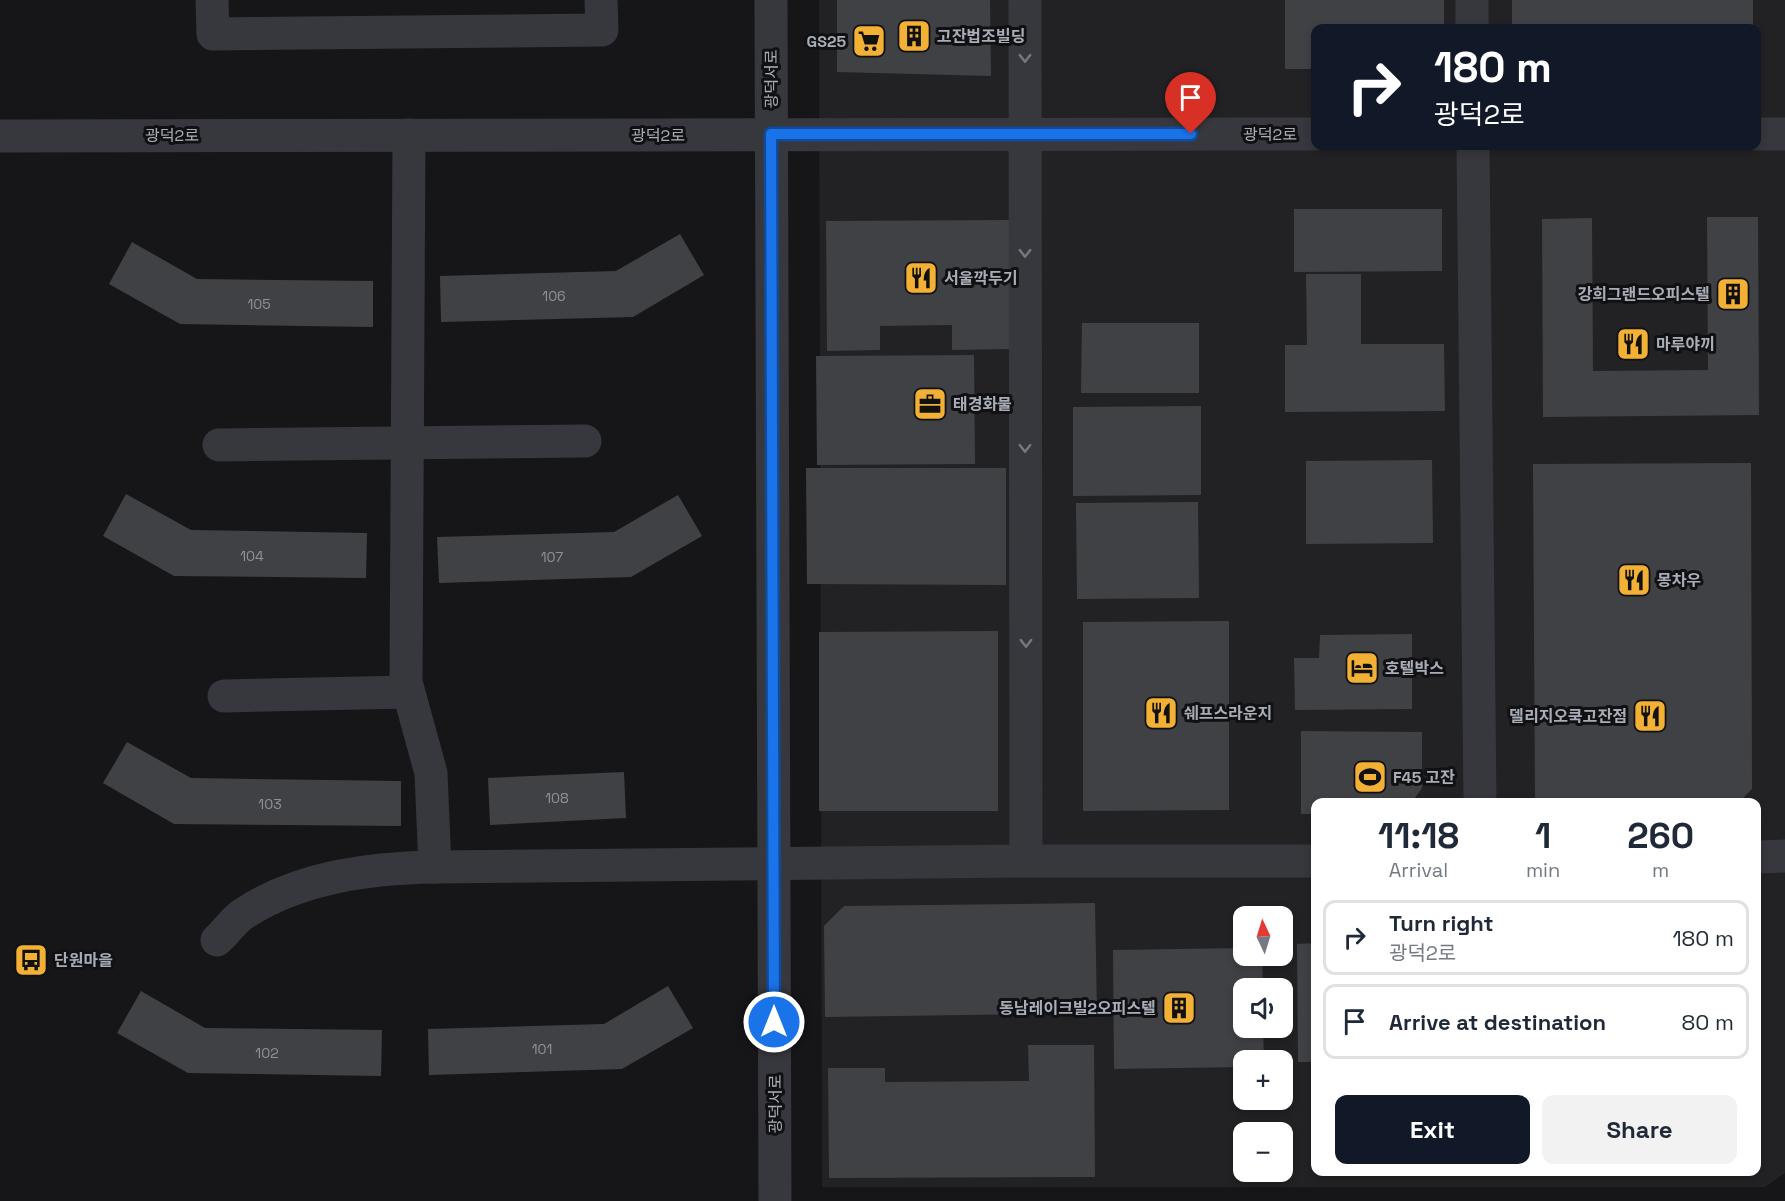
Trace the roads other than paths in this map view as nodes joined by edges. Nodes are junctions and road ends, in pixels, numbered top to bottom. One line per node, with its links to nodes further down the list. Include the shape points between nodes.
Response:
1 (212, 0): 2 (street, via 213,34 602,30)
2 (602, 0)
3 (771, 0): 7 (street, 광덕서로)
4 (1025, 0): 8 (street, one-way to 8)
5 (1472, 0): 6 (street)
6 (1472, 24)
7 (771, 134): 8 (street, 광덕2로); 12 (street, 광덕2로); 25 (street, 광덕서로)
8 (1025, 134): 9 (street, 광덕2로); 23 (street, one-way to 23)
9 (1311, 134)
10 (1761, 134): 11 (street)
11 (1785, 134)
12 (409, 135): 13 (street, 광덕2로); 16 (street)
13 (0, 136)
14 (1473, 150): 20 (street)
15 (585, 441): 16 (street)
16 (406, 443): 17 (street); 18 (street)
17 (219, 445)
18 (408, 692): 19 (street); 26 (street, via 431,773)
19 (224, 696)
20 (1480, 798)
21 (1785, 856): 22 (street)
22 (1761, 857)
23 (1026, 861): 24 (street); 25 (street)
24 (1311, 861)
25 (774, 864): 26 (street); 28 (street, 광덕서로)
26 (435, 867): 27 (street, via 370,871 293,888 242,915)
27 (218, 940)
28 (775, 1201)

